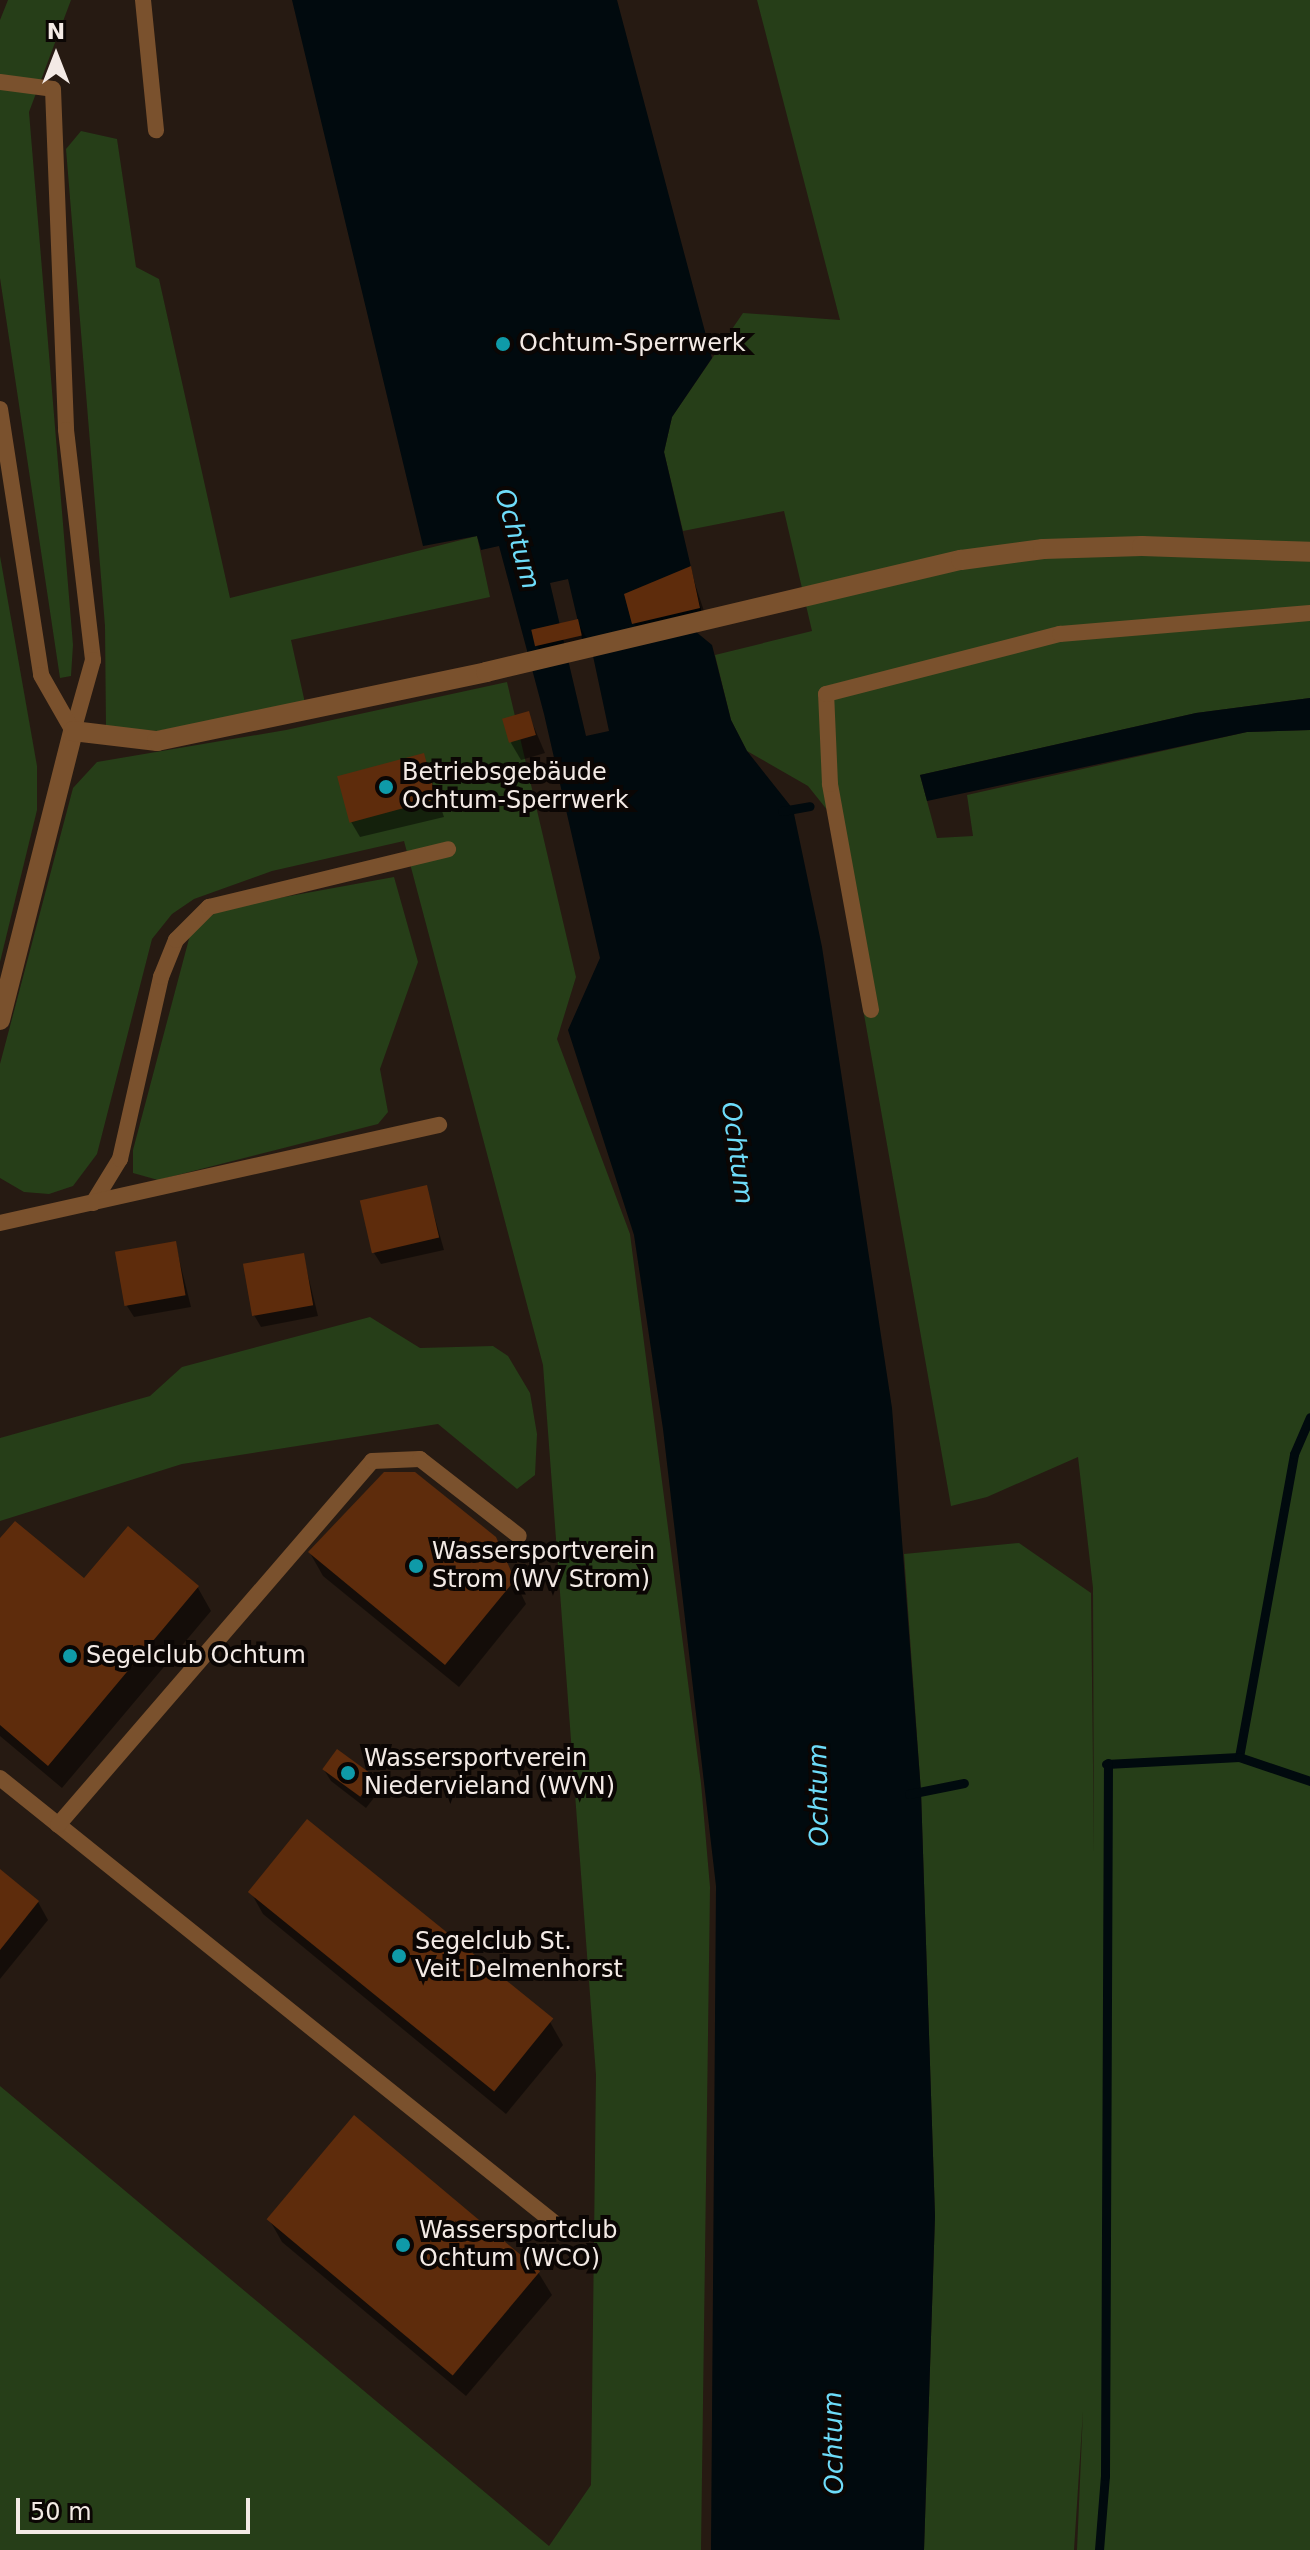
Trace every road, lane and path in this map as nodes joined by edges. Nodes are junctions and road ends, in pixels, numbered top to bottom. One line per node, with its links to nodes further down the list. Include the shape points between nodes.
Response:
1 (143, 0): 3 (lane)
2 (0, 82): 7 (lane, via 53,89 66,430 93,660)
3 (156, 130)
4 (0, 409): 7 (lane, via 41,675)
5 (1310, 552): 7 (street, via 1043,549 877,579 528,662 157,741)
6 (1310, 613): 9 (lane, via 1060,634 826,694 830,784)
7 (73, 731): 10 (street)
8 (448, 849): 12 (lane, via 209,907 176,940 161,977 120,1159)
9 (871, 1010)
10 (0, 1020)
11 (439, 1125): 12 (lane)
12 (93, 1203): 13 (lane)
13 (0, 1223)
14 (519, 1536): 16 (lane, via 420,1459 372,1461)
15 (0, 1778): 16 (lane)
16 (58, 1825): 17 (lane)
17 (562, 2229)

